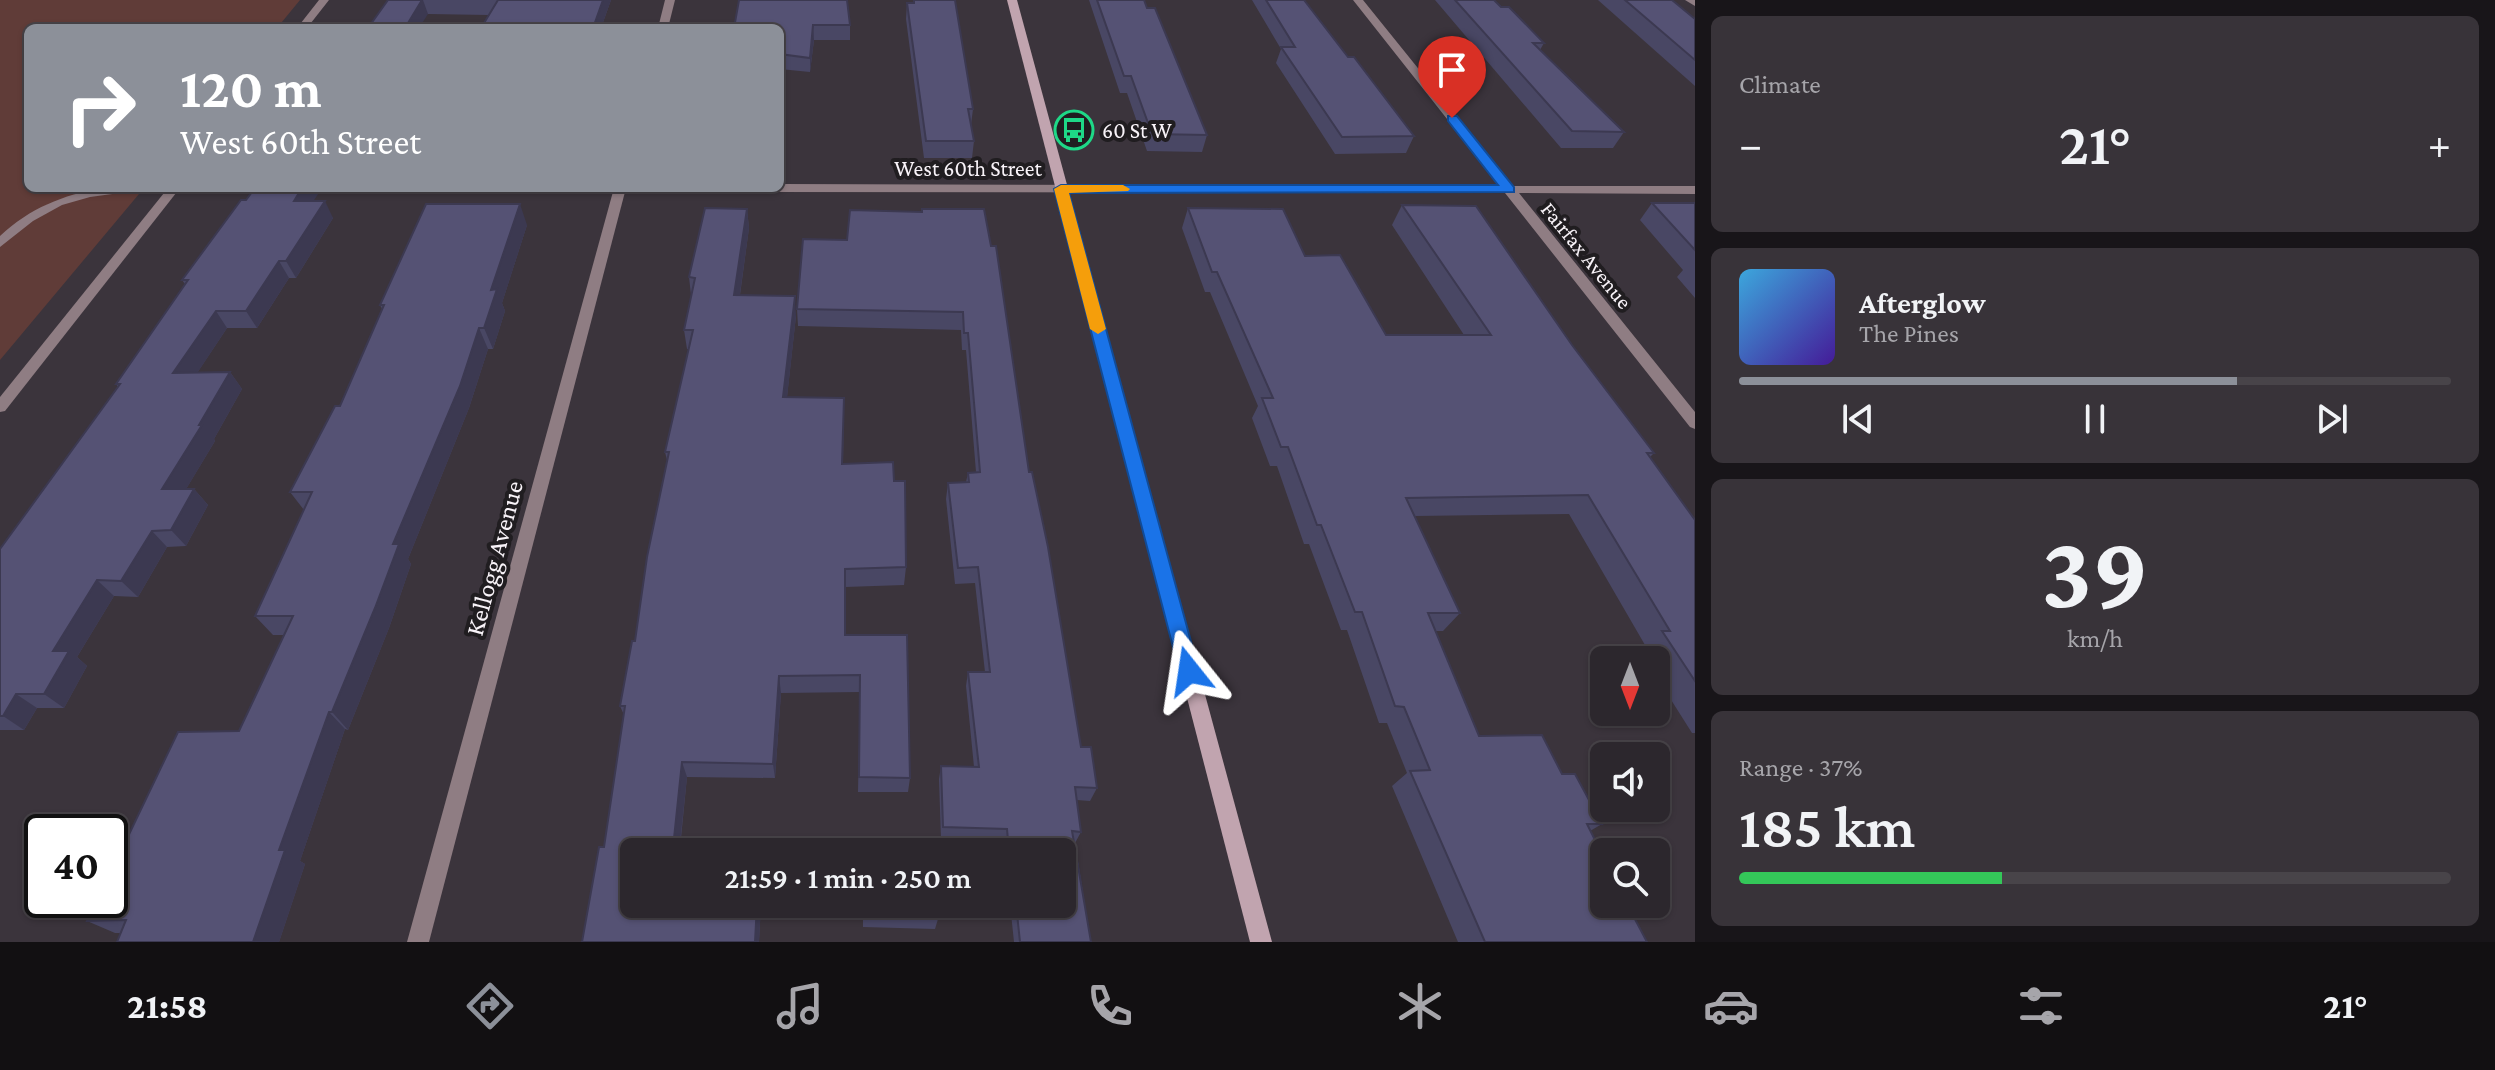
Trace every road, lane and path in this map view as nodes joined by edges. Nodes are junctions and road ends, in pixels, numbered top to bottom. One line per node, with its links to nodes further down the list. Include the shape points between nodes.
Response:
1 (324, 0): 5 (street)
2 (670, 0): 6 (street)
3 (1012, 0): 8 (street)
4 (1358, 0): 9 (street, Fairfax Avenue)
5 (305, 24)
6 (664, 24)
7 (784, 188): 8 (street, West 60th Street)
8 (1061, 189): 9 (street, West 60th Street); 18 (street)
9 (1509, 189): 10 (street, West 60th Street); 16 (street, Fairfax Avenue)
10 (1695, 190)
11 (102, 192): 14 (street, via 45,206)
12 (171, 192): 15 (street)
13 (619, 192): 17 (street, Kellogg Avenue)
14 (0, 243)
15 (0, 407)
16 (1695, 423)
17 (418, 942)
18 (1261, 942)

